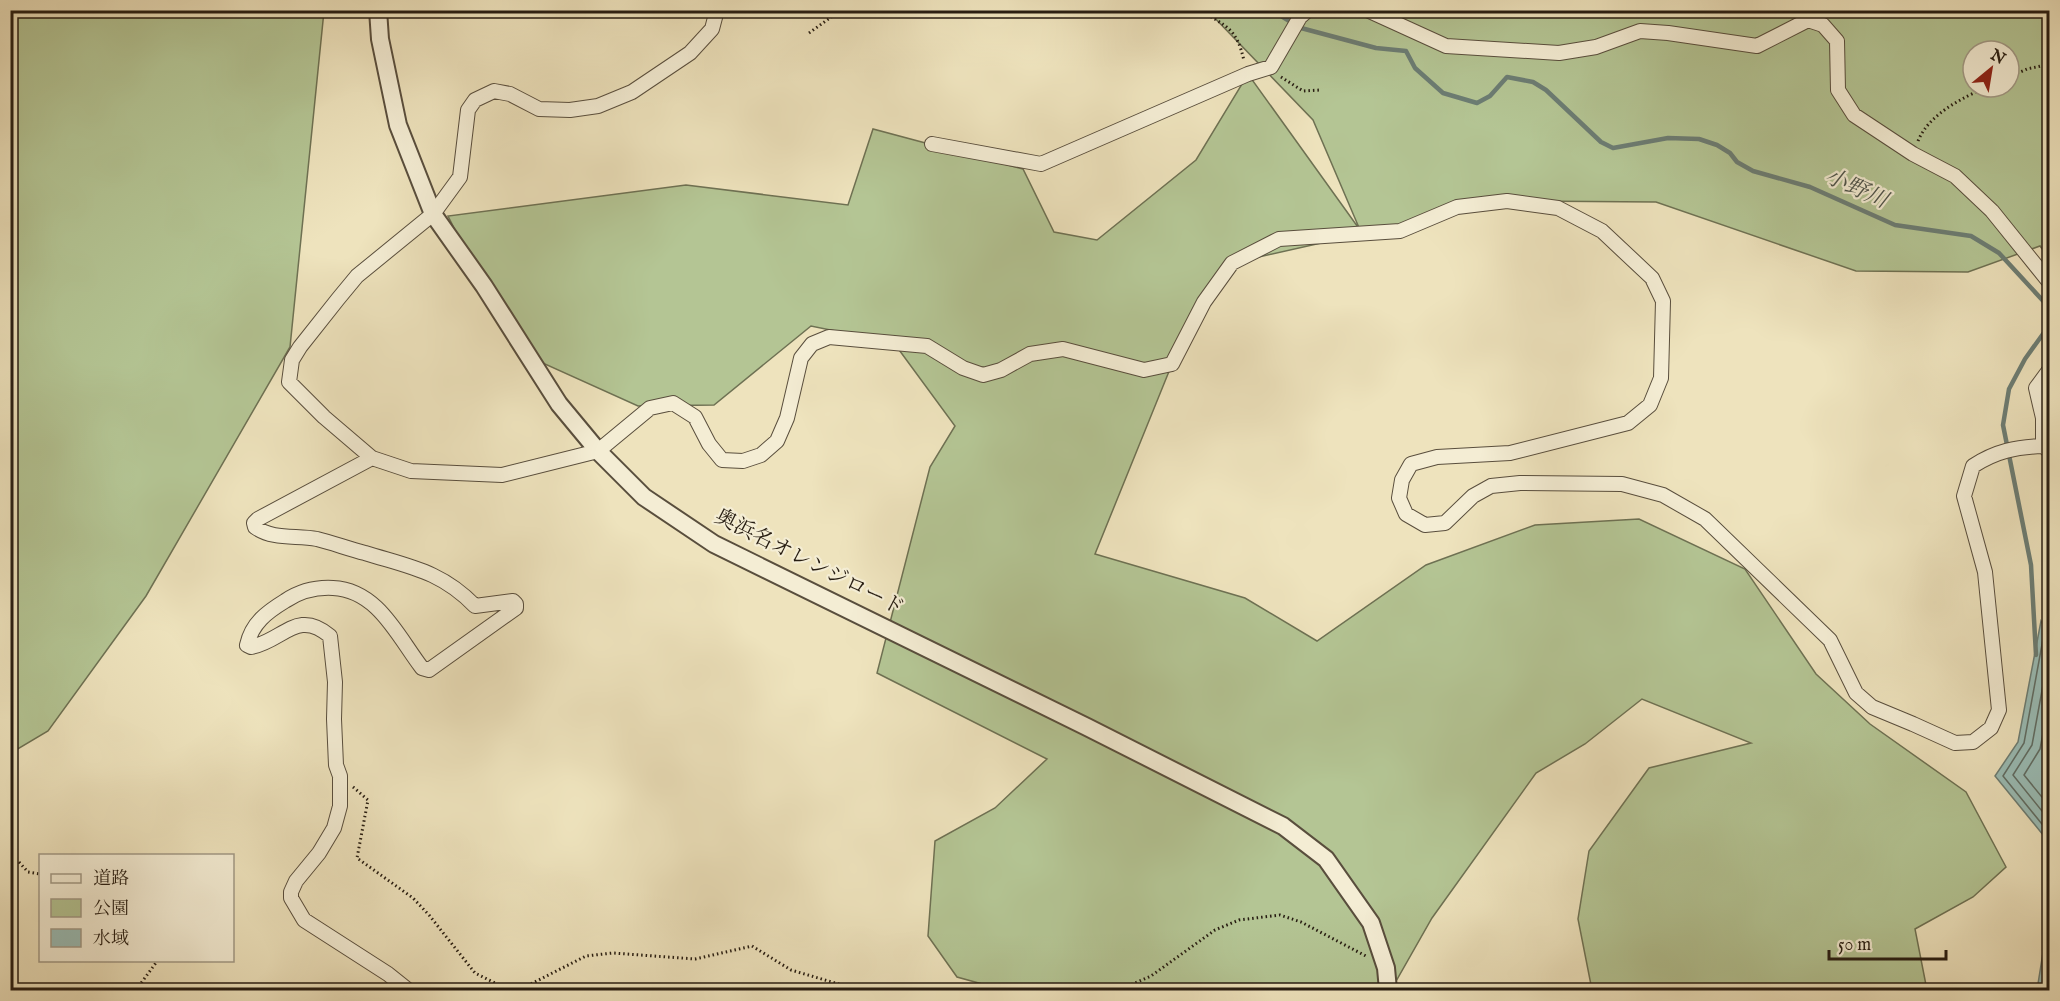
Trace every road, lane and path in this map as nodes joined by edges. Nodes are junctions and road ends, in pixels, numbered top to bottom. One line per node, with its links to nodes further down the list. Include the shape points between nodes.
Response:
1 (378, 10): 16 (street, 奥浜名オレンジロード, via 398,125)
2 (717, 10): 16 (street, via 712,29 690,53 632,92 598,106 539,109 510,94 494,91 475,100 468,110 460,177)
3 (841, 10): 7 (path)
4 (1199, 10): 11 (path, via 1231,29)
5 (1367, 10): 15 (street, via 1446,46 1559,53 1596,47 1640,31 1757,46 1808,20 1823,26 1837,41 1838,90 1854,114)
6 (1304, 14): 9 (street)
7 (809, 33)
8 (2049, 64): 10 (path)
9 (1271, 67): 11 (street); 12 (path, via 1303,91)
10 (2021, 72)
11 (1248, 74): 14 (street, via 1041,164)
12 (1320, 90)
13 (1966, 99): 15 (path, via 1938,115 1921,134)
14 (932, 144)
15 (1913, 154): 17 (street, via 1963,183 1992,212)
16 (433, 214): 20 (street, 奥浜名オレンジロード, via 559,404); 21 (street, via 357,276 292,360 289,382)
17 (2049, 283)
18 (2049, 369): 19 (street, via 2036,388)
19 (2046, 449): 20 (street, via 2025,447 1991,454 1972,466 1964,496 1985,572 1999,710 1991,728 1973,742 1955,743 1872,707 1856,693 1830,640 1706,519 1663,495 1622,484 1520,483 1491,486 1473,496 1445,523 1425,525 1406,514 1399,498 1402,480 1411,464 1437,457 1510,453 1628,423 1650,405 1661,378 1663,301 1652,278 1602,231 1558,208 1508,201 1487,203 1457,207 1400,231 1279,239 1232,263 1204,302 1172,364 1144,370 1064,349 1030,354 983,375 927,346 829,337 812,344 801,358 788,418 777,441 761,455 742,461 722,460 696,417 673,403 650,408)
20 (598, 451): 21 (street, via 502,475 411,471); 26 (street, 奥浜名オレンジロード, via 644,496 714,544 1283,826 1326,860 1371,923)
21 (372, 458): 22 (street, via 258,519 255,527 275,536 316,539 428,572 459,590 475,606 513,601 516,608 429,670 422,668 369,600 345,588 320,587 295,594 263,615 249,635 247,645 251,647 308,624 330,636 336,765)
22 (340, 776): 28 (street, via 340,806 334,828 296,881 291,892 293,904 304,920); 29 (path, via 368,800 357,858 413,898 475,974)
23 (10, 852): 24 (path, via 28,872)
24 (39, 874)
25 (157, 962): 27 (path)
26 (1386, 968): 34 (path, via 1335,939 1280,915 1239,920 1215,930 1151,976); 35 (street, 奥浜名オレンジロード)
27 (136, 990)
28 (408, 990)
29 (509, 990)
30 (519, 990): 31 (path, via 586,956 613,953 695,959 752,946 791,970)
31 (859, 990)
32 (951, 990): 33 (path)
33 (956, 990)
34 (1119, 990)
35 (1388, 990)

